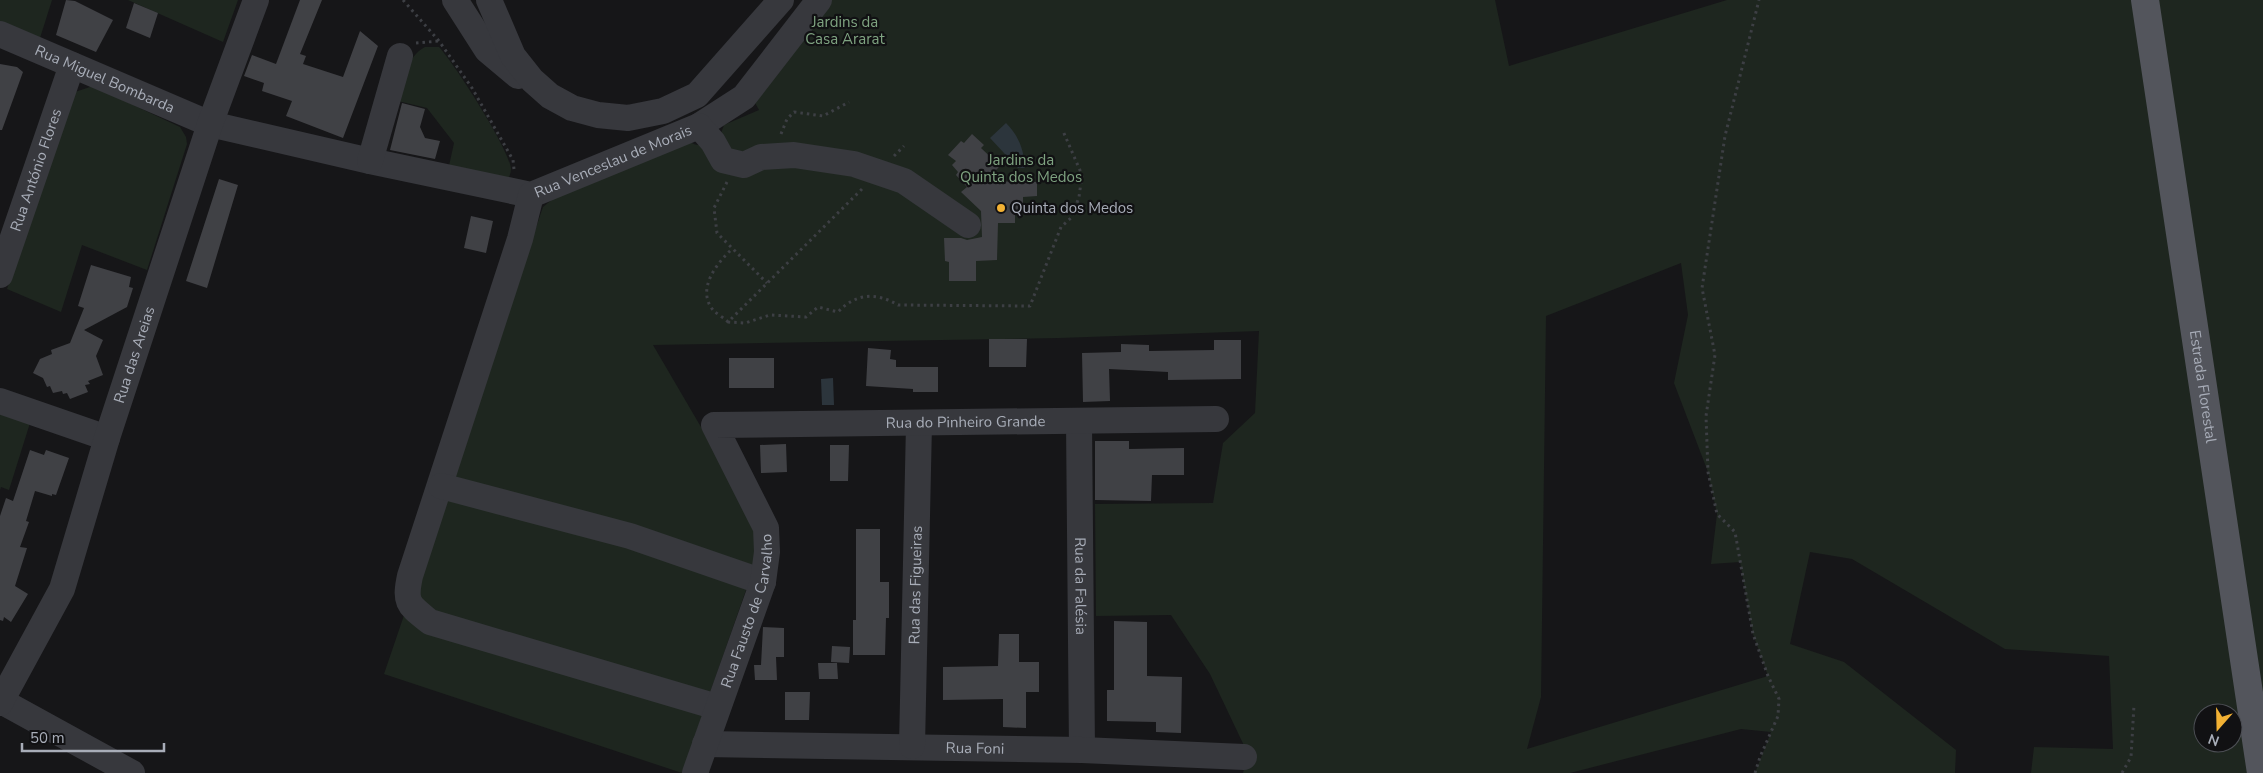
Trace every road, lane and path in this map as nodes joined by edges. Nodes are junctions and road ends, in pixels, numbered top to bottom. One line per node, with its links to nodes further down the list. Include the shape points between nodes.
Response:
1 (256, 0): 13 (street, Rua das Areias)
2 (403, 0): 19 (path, via 439,41 472,88 513,160)
3 (455, 0): 12 (street, via 487,50 518,75)
4 (489, 0): 12 (street, via 513,56)
5 (781, 0): 12 (street, via 697,95 663,111 628,118 598,115 572,108)
6 (819, 0): 14 (street, Rua Venceslau de Morais, via 744,97)
7 (1759, 0): 41 (path, via 1725,136 1702,288 1715,355 1706,416 1708,472 1717,514 1735,532 1753,634 1779,698 1778,716)
8 (2144, 0): 43 (main road, Estrada Florestal)
9 (0, 34): 11 (street, Rua Miguel Bombarda)
10 (400, 56): 17 (street)
11 (72, 65): 13 (street, Rua Miguel Bombarda); 22 (street, Rua António Flores)
12 (535, 83)
13 (210, 124): 17 (street, Rua Venceslau de Morais); 29 (street, Rua das Areias)
14 (699, 126): 18 (street, via 723,160 744,165 761,158 794,155 854,164); 19 (street, Rua Venceslau de Morais)
15 (1063, 131): 23 (path, via 1082,175 1079,197 1072,217 1061,227 1030,306 898,306 884,297 867,296 848,302 838,312 818,308 806,317 770,315 746,323)
16 (904, 146): 18 (path)
17 (370, 161): 19 (street, Rua Venceslau de Morais)
18 (878, 173): 20 (street, via 904,181); 23 (path)
19 (524, 194): 30 (street, via 520,239)
20 (968, 225)
21 (732, 249): 23 (path, via 711,273 707,288 708,301)
22 (0, 275)
23 (728, 322)
24 (0, 402): 29 (street)
25 (1216, 419): 26 (street, Rua do Pinheiro Grande)
26 (1079, 422): 27 (street, Rua do Pinheiro Grande); 37 (street, Rua da Falésia)
27 (919, 424): 28 (street, Rua do Pinheiro Grande); 36 (street, Rua das Figueiras)
28 (714, 426): 31 (street, Rua Fausto de Carvalho, via 766,528)
29 (107, 438): 32 (street, Rua das Areias, via 62,589)
30 (441, 486): 31 (street, via 630,536); 34 (street, via 410,576 406,596 412,608 430,622)
31 (763, 582): 34 (street, Rua Fausto de Carvalho)
32 (1, 702): 39 (street)
33 (2134, 705): 42 (path, via 2131,757)
34 (717, 707): 35 (street, Rua Fausto de Carvalho)
35 (705, 744): 36 (street, Rua Foni); 40 (street, Rua Fausto de Carvalho)
36 (912, 746): 37 (street, Rua Foni)
37 (1082, 750): 38 (street, Rua Foni)
38 (1244, 757)
39 (132, 773)
40 (695, 773)
41 (1755, 773)
42 (2122, 773)
43 (2261, 773)

